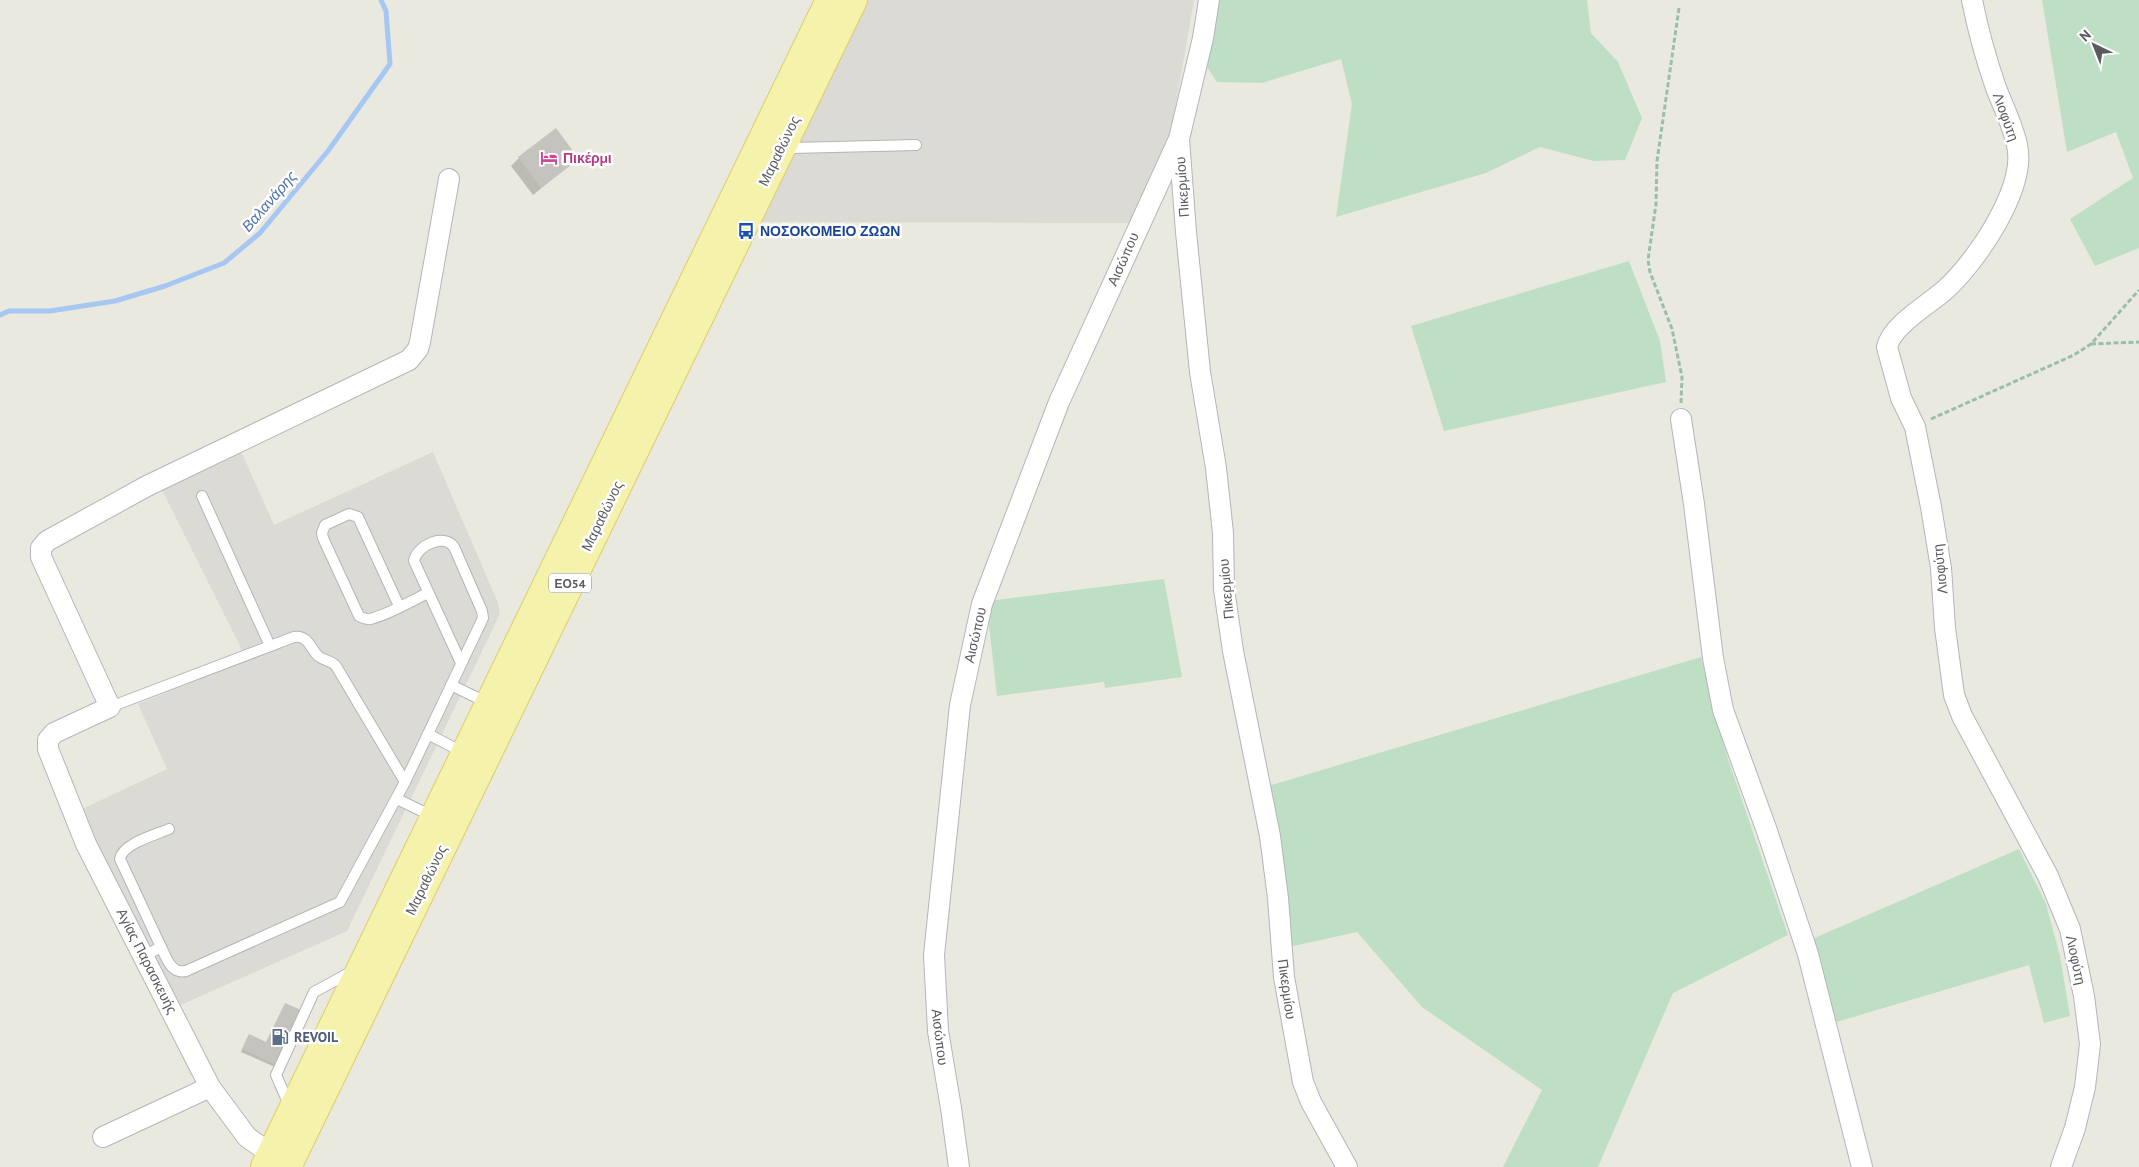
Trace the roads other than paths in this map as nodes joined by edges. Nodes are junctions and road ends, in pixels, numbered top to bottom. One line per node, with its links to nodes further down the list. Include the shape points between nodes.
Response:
1 (830, 0): 16 (main road, Μαραθώνος / ΕΟ54)
2 (854, 0): 7 (main road, Μαραθώνος / ΕΟ54)
3 (1208, 0): 5 (street, Πικερμίου, via 1203,38)
4 (1972, 0): 31 (street, Λιοφύτη, via 1993,79 2017,145 2018,164 2007,202 1979,252 1959,277 1899,327 1888,341 1888,355 1901,398 1915,427 1931,507 1941,568 1954,695 1962,716 2048,876 2070,930 2090,1044 2085,1087)
5 (1179, 140): 28 (street, Αισώπου, via 1058,402 982,604 960,705 934,955 938,1031); 29 (street, Πικερμίου, via 1200,372 1223,533 1224,589 1233,651 1270,836 1284,977 1303,1082)
6 (916, 145): 7 (lane)
7 (781, 146): 27 (main road, Μαραθώνος / ΕΟ54)
8 (449, 179): 17 (street, via 420,342 410,360 147,486 44,543 41,557)
9 (1681, 419): 30 (street, via 1723,710 1808,954)
10 (202, 496): 13 (lane)
11 (428, 593): 12 (lane); 14 (lane); 14 (lane, via 415,556 437,541 447,540 454,547 483,614)
12 (399, 606): 12 (lane, via 368,619 359,616 323,538 325,525 349,514 358,517)
13 (270, 646): 17 (lane); 20 (lane, via 301,637 319,657 334,663)
14 (461, 663): 15 (lane)
15 (450, 685): 16 (lane); 18 (lane)
16 (489, 703): 19 (main road, Μαραθώνος / ΕΟ54)
17 (110, 707): 24 (street, Αγίας Παρασκευής, via 54,733 48,740 49,751 86,844)
18 (428, 734): 19 (lane); 20 (lane)
19 (465, 753): 22 (main road, Μαραθώνος / ΕΟ54)
20 (405, 782): 21 (lane)
21 (397, 799): 22 (lane); 24 (lane, via 340,902 186,971 173,969)
22 (434, 817): 27 (main road, Μαραθώνος / ΕΟ54, via 292,1111)
23 (169, 829): 24 (lane, via 128,847 120,859)
24 (152, 952): 25 (street, Αγίας Παρασκευής)
25 (210, 1087): 26 (street); 27 (street, Αγίας Παρασκευής, via 247,1137)
26 (103, 1137)
27 (274, 1163)
28 (959, 1167)
29 (1347, 1167)
30 (1862, 1167)
31 (2061, 1167)

